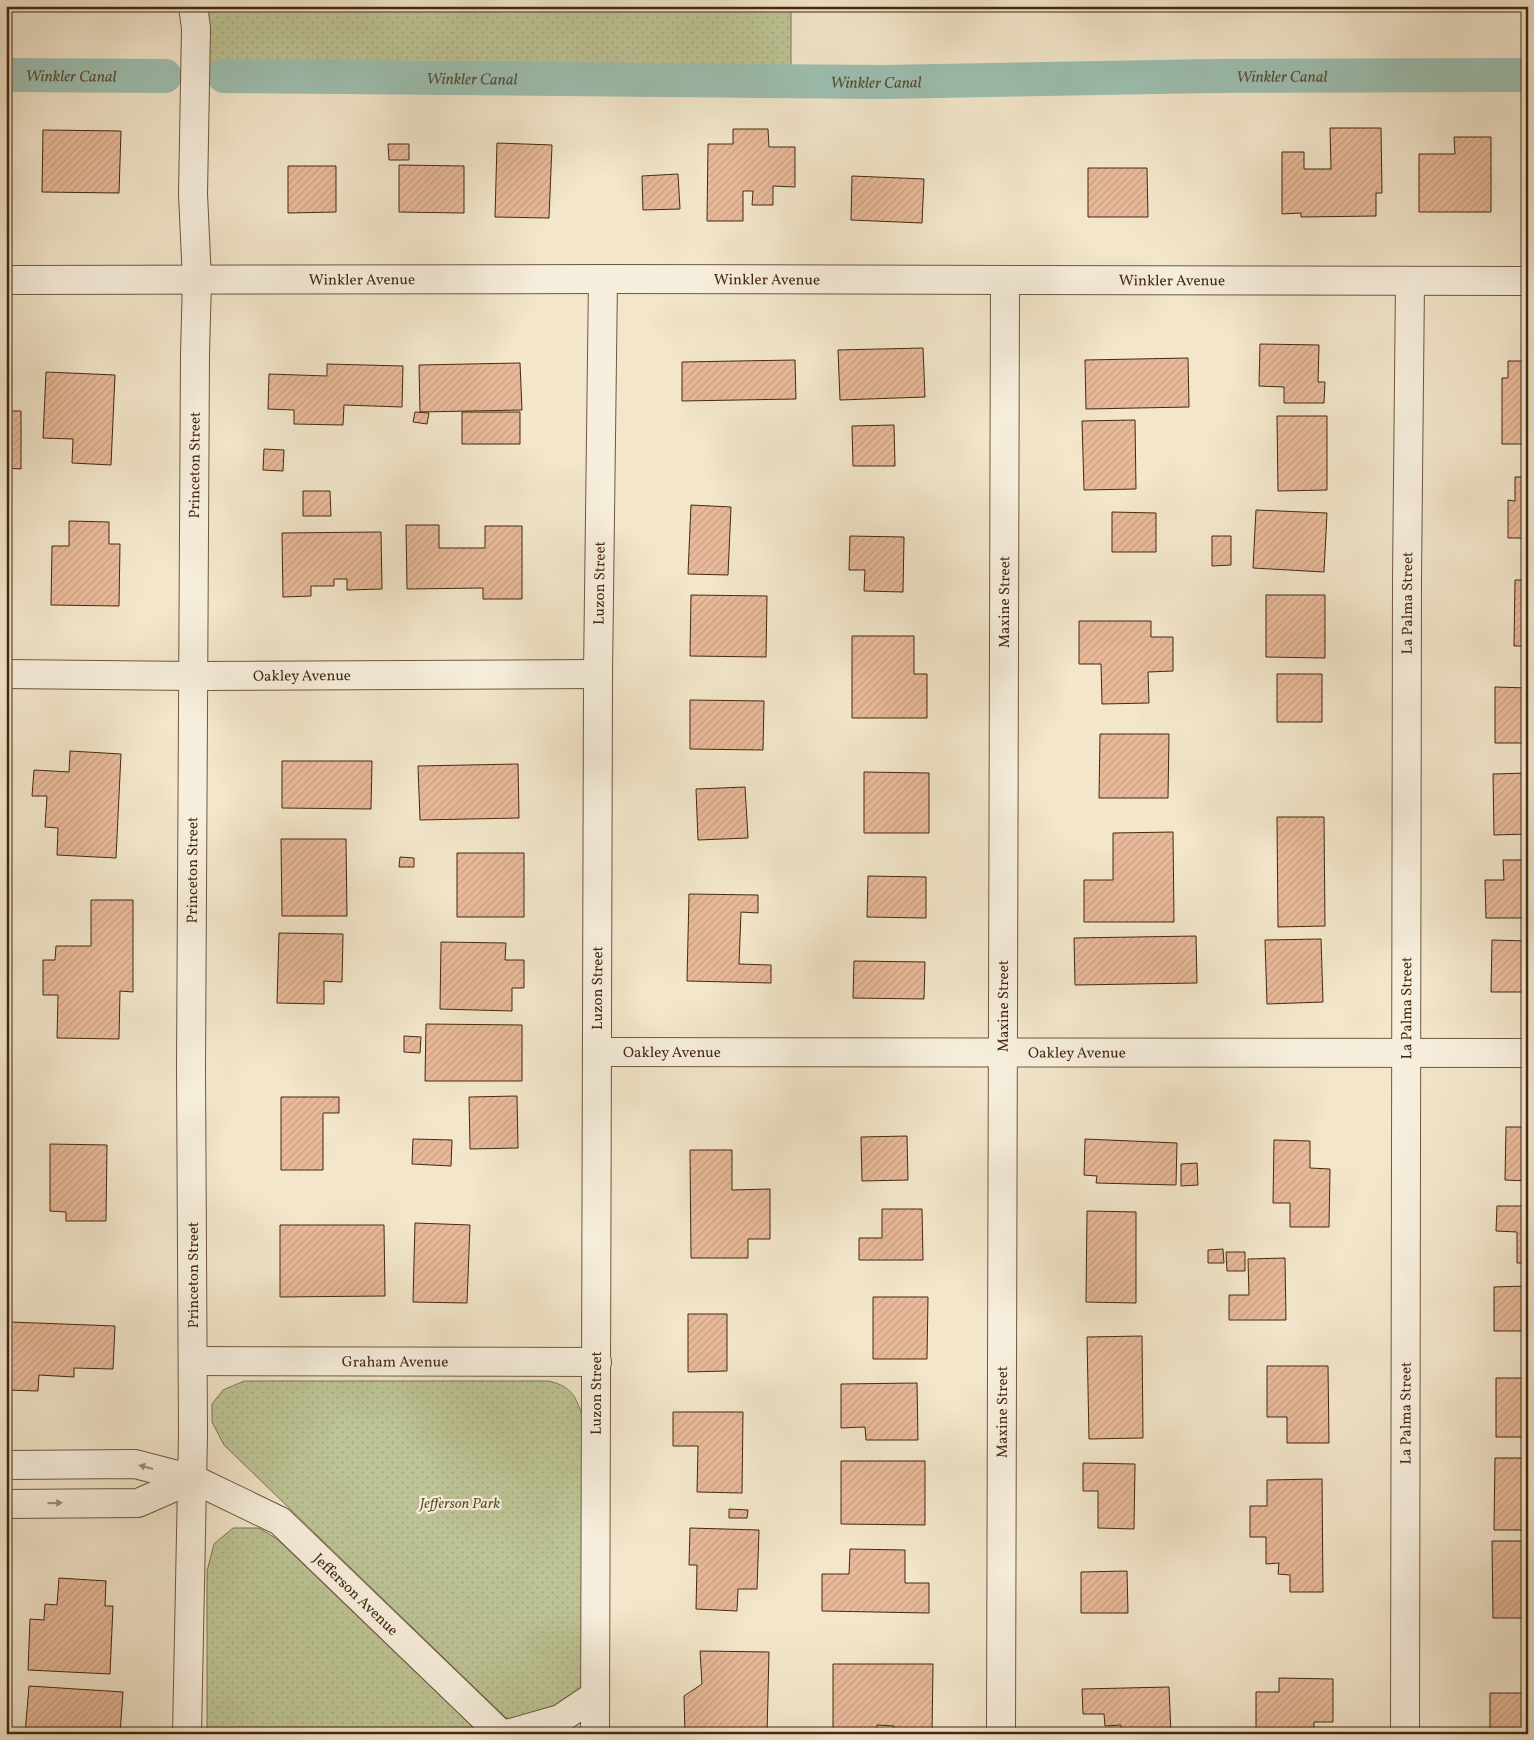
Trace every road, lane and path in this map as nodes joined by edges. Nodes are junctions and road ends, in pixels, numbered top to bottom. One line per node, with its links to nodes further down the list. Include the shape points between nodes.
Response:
1 (193, 6): 4 (street, Princeton Street, via 196,28 193,194)
2 (603, 279): 4 (street, Winkler Avenue); 5 (street, Winkler Avenue); 9 (street, Luzon Street)
3 (6, 280): 4 (street, Winkler Avenue)
4 (197, 280): 10 (street, Princeton Street)
5 (1005, 280): 6 (street, Winkler Avenue); 12 (street, Maxine Street)
6 (1410, 281): 7 (street, Winkler Avenue); 14 (street, La Palma Street)
7 (1528, 281)
8 (6, 674): 10 (street, Oakley Avenue)
9 (598, 674): 10 (street, Oakley Avenue); 11 (street, Luzon Street)
10 (193, 676): 15 (street, Princeton Street)
11 (597, 1052): 12 (street, Oakley Avenue); 16 (street, Luzon Street)
12 (1002, 1052): 14 (street, Oakley Avenue); 25 (street, Maxine Street)
13 (1528, 1053): 14 (street, Oakley Avenue)
14 (1406, 1054): 26 (street, La Palma Street)
15 (193, 1361): 16 (street, Graham Avenue); 18 (street, Princeton Street)
16 (597, 1362): 20 (street, Luzon Street)
17 (6, 1465): 18 (street, Jefferson Avenue, one-way to 17, via 135,1464)
18 (193, 1479): 19 (street, one-way to 18, via 138,1503); 21 (street, Princeton Street); 22 (street, Jefferson Avenue, via 280,1521)
19 (6, 1504)
20 (594, 1696): 23 (street, via 560,1719); 24 (street, Luzon Street)
21 (187, 1734)
22 (501, 1734)
23 (507, 1734)
24 (595, 1734)
25 (1001, 1734)
26 (1405, 1734)

